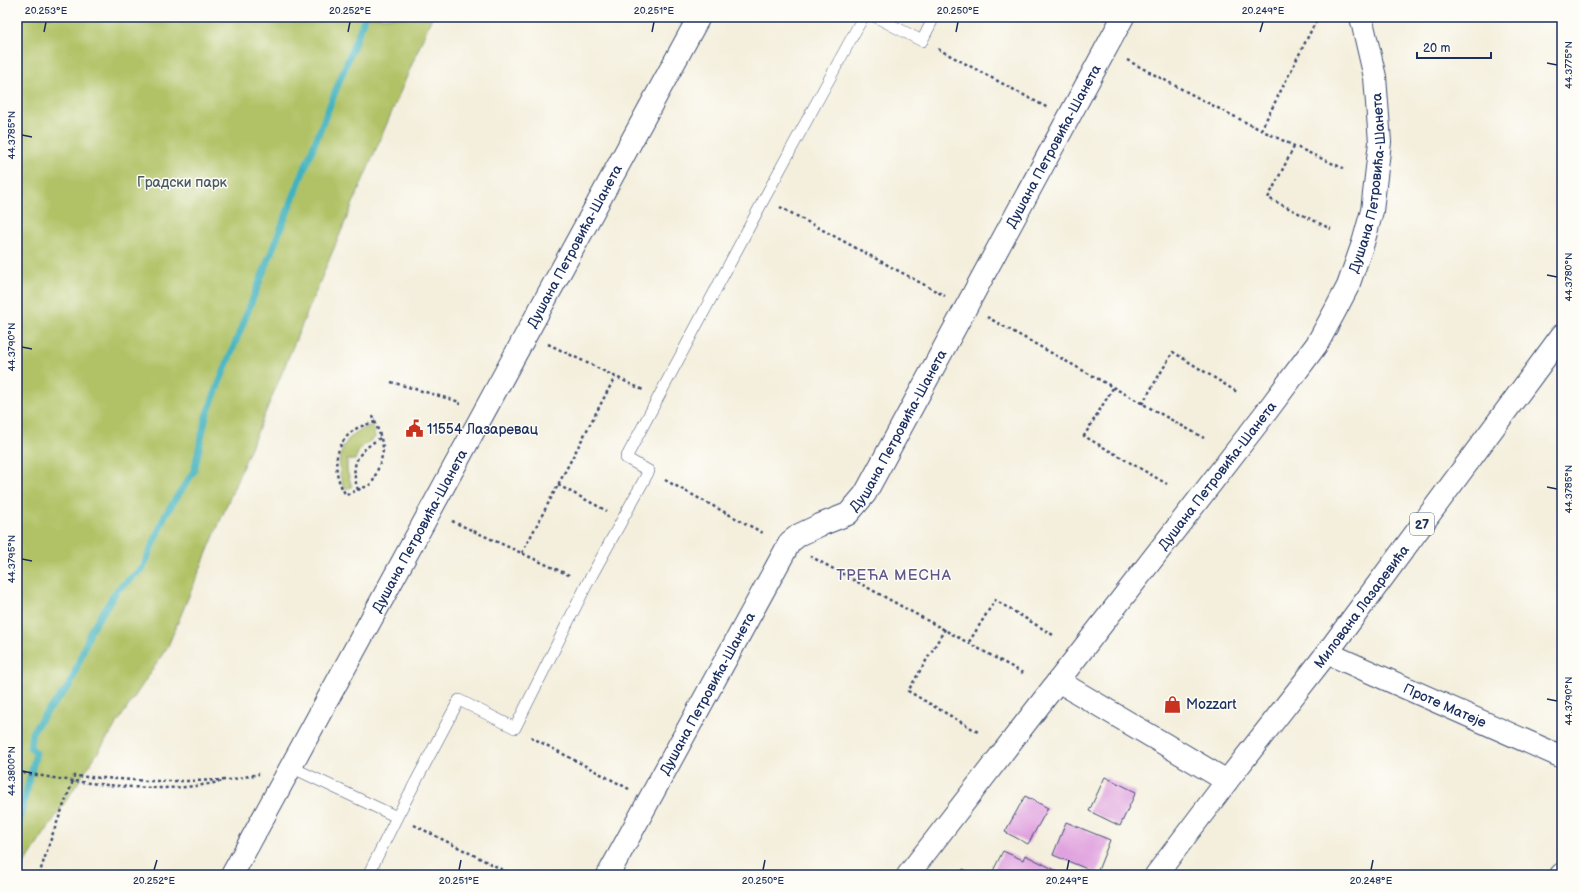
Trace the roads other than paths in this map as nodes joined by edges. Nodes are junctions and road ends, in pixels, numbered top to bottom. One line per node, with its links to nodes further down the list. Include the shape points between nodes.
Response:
1 (699, 17): 11 (street, Душана Петровића-Шанета)
2 (863, 17): 13 (lane, via 626,458 649,471 587,584 515,728 459,700)
3 (876, 17): 4 (lane, via 922,40)
4 (934, 17)
5 (1123, 17): 16 (street, Душана Петровића-Шанета, via 865,494 848,514 799,535 790,542)
6 (1360, 17): 9 (street, Душана Петровића-Шанета, via 1375,77 1380,142 1372,211 1348,286 1317,344)
7 (1562, 334): 8 (street, Милована Лазаревића / 27)
8 (1327, 653): 10 (street, Проте Матеје); 12 (street, Милована Лазаревића / 27)
9 (1058, 681): 12 (street); 17 (street, Душана Петровића-Шанета)
10 (1562, 757)
11 (291, 768): 13 (lane); 14 (street, Душана Петровића-Шанета)
12 (1226, 781): 18 (street, Милована Лазаревића / 27)
13 (397, 816): 15 (lane)
14 (232, 875)
15 (368, 875)
16 (608, 875)
17 (908, 875)
18 (1156, 875)

